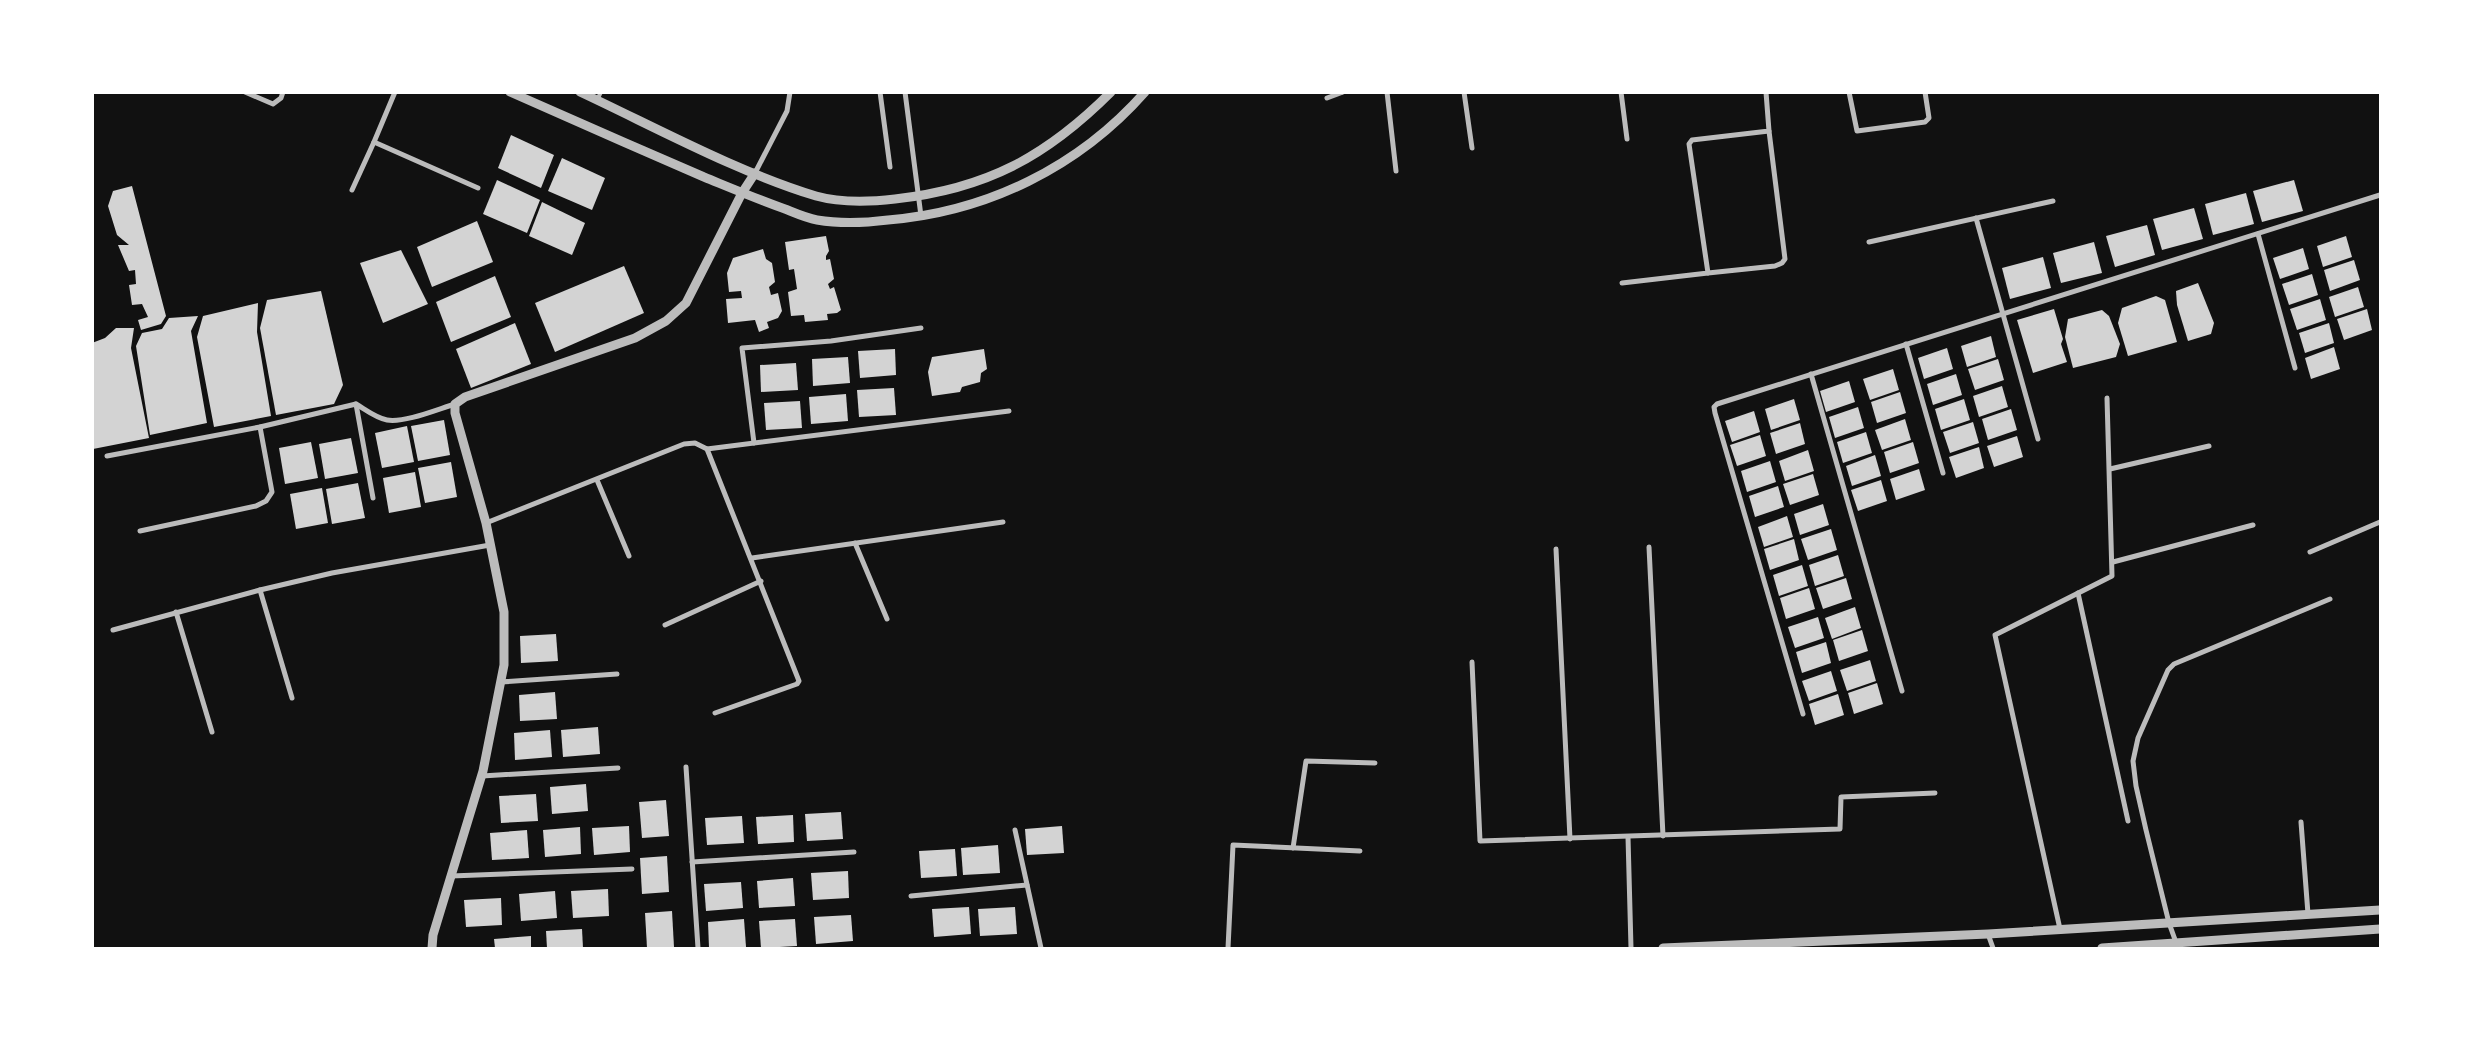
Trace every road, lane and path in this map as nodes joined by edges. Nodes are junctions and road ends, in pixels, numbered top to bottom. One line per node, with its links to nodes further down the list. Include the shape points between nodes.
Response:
1 (245, 92): 2 (street, via 274,104)
2 (283, 92)
3 (395, 92): 22 (street)
4 (510, 92): 29 (street)
5 (580, 92): 18 (street)
6 (790, 92): 26 (street, via 787,111)
7 (880, 92): 24 (street)
8 (905, 92): 31 (street)
9 (1111, 92): 31 (street, via 1082,121 1052,144 1011,167 965,187)
10 (1145, 92): 33 (street, via 1128,112 1086,148 1052,170 972,204)
11 (1343, 92): 19 (street)
12 (1387, 92): 25 (street)
13 (1464, 92): 23 (street)
14 (1621, 92): 21 (street)
15 (1766, 92): 20 (street)
16 (1849, 92): 17 (street, via 1857,131 1925,122 1929,118)
17 (1925, 92)
18 (599, 96): 26 (street)
19 (1327, 98)
20 (1769, 130): 37 (street, via 1785,259 1775,266); 37 (street, via 1692,140 1689,144)
21 (1627, 139)
22 (374, 142): 27 (street); 28 (street)
23 (1472, 148)
24 (890, 167)
25 (1396, 171)
26 (755, 173): 29 (street); 31 (street, via 818,196 864,202)
27 (478, 188)
28 (352, 190)
29 (742, 193): 33 (street, via 814,220 840,223); 46 (street, via 686,303 666,321 635,338 465,397)
30 (2380, 195): 35 (street)
31 (918, 196): 33 (street)
32 (2053, 202): 34 (street)
33 (921, 218)
34 (1976, 218): 36 (street); 39 (street)
35 (2258, 234): 39 (street); 42 (street)
36 (1869, 242)
37 (1708, 273): 38 (street)
38 (1622, 283)
39 (2003, 314): 41 (street); 49 (street)
40 (921, 328): 50 (street, via 831,341 742,348)
41 (1906, 344): 43 (street); 55 (street)
42 (2295, 368)
43 (1811, 374): 82 (street); 85 (street, via 1714,407)
44 (2107, 398): 54 (street)
45 (356, 404): 46 (street, via 389,420 401,420); 48 (street); 57 (street)
46 (455, 404): 60 (street)
47 (1009, 411): 50 (street)
48 (260, 427): 53 (street); 62 (street, via 272,492 266,501 256,506)
49 (2038, 439)
50 (754, 443): 52 (street)
51 (2209, 446): 54 (street)
52 (708, 449): 56 (street, via 694,443 684,444); 69 (street)
53 (107, 456)
54 (2110, 469): 70 (street)
55 (1942, 473)
56 (597, 480): 60 (street); 68 (street)
57 (373, 498)
58 (1003, 522): 63 (street)
59 (2380, 522): 67 (street)
60 (486, 523): 64 (street)
61 (2253, 525): 70 (street)
62 (140, 531)
63 (855, 543): 69 (street); 76 (street)
64 (490, 544): 72 (street, via 332,573); 81 (street, via 504,612)
65 (1650, 547): 95 (street)
66 (1556, 548): 97 (street)
67 (2310, 552)
68 (629, 556)
69 (752, 558): 71 (street)
70 (2113, 562): 73 (street, via 2111,577)
71 (761, 581): 77 (street); 84 (street, via 799,681)
72 (260, 590): 75 (street); 83 (street)
73 (2078, 593): 92 (street); 109 (street, via 1995,635)
74 (2330, 599): 108 (street, via 2174,664 2168,670 2138,738 2133,761 2136,786)
75 (176, 612): 78 (street); 86 (street)
76 (887, 619)
77 (665, 625)
78 (113, 630)
79 (1472, 662): 97 (street, via 1480,841)
80 (617, 674): 81 (street)
81 (501, 682): 90 (street)
82 (1902, 691)
83 (292, 698)
84 (714, 714)
85 (1803, 714)
86 (212, 732)
87 (1375, 762): 98 (street, via 1306,761)
88 (686, 767): 101 (street)
89 (618, 768): 90 (street)
90 (482, 776): 103 (street)
91 (1935, 793): 95 (street, via 1840,797 1840,829)
92 (2128, 821)
93 (2301, 822): 107 (street)
94 (1015, 830): 104 (street)
95 (1663, 836): 96 (street)
96 (1628, 837): 97 (street); 117 (street)
97 (1570, 839)
98 (1293, 848): 99 (street); 116 (street, via 1233,845)
99 (1360, 851)
100 (854, 852): 101 (street)
101 (692, 862): 114 (street)
102 (632, 869): 103 (street)
103 (451, 876): 113 (street)
104 (1027, 885): 105 (street); 115 (street)
105 (910, 896)
106 (2380, 910): 107 (street)
107 (2308, 914): 108 (street)
108 (2170, 923): 109 (street); 112 (street)
109 (2060, 929): 111 (street)
110 (2380, 929): 112 (street)
111 (1988, 934): 118 (street); 119 (street)
112 (2177, 946): 120 (street)
113 (432, 948)
114 (698, 948)
115 (1041, 948)
116 (1228, 948)
117 (1631, 948)
118 (1663, 948)
119 (1993, 948)
120 (2102, 948)

